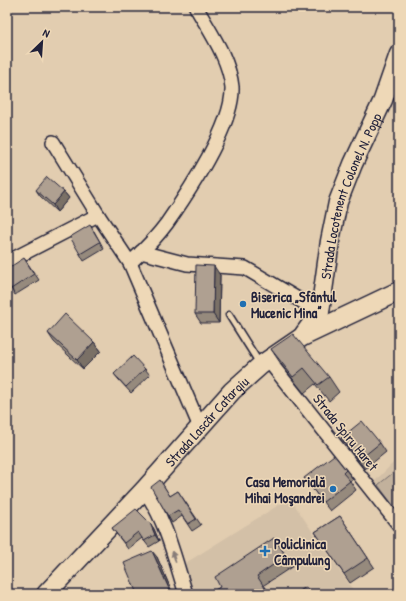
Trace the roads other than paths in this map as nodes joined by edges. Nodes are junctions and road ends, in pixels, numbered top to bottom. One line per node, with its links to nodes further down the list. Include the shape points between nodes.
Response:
1 (196, 7): 5 (street, via 226,62 232,87 230,110 218,140 194,180 166,224)
2 (399, 54): 9 (main road, Strada Locotenent Colonel N. Popp, via 383,100 338,202)
3 (53, 142): 4 (street)
4 (98, 215): 6 (street); 7 (street)
5 (141, 252): 7 (street); 9 (street, via 187,264 245,268)
6 (7, 262)
7 (130, 263): 13 (street)
8 (399, 291): 11 (main road, Strada Lascăr Catargiu)
9 (320, 312): 11 (main road, Strada Locotenent Colonel N. Popp)
10 (229, 315): 12 (lane)
11 (302, 337): 12 (main road, Strada Lascăr Catargiu)
12 (264, 363): 13 (main road, Strada Lascăr Catargiu, via 232,391); 15 (street, Strada Spiru Haret)
13 (200, 427): 14 (main road, Strada Lascăr Catargiu)
14 (144, 490): 16 (main road, Strada Lascăr Catargiu); 17 (street, one-way to 14, via 171,546 154,505)
15 (399, 524)
16 (46, 594)
17 (186, 594)

